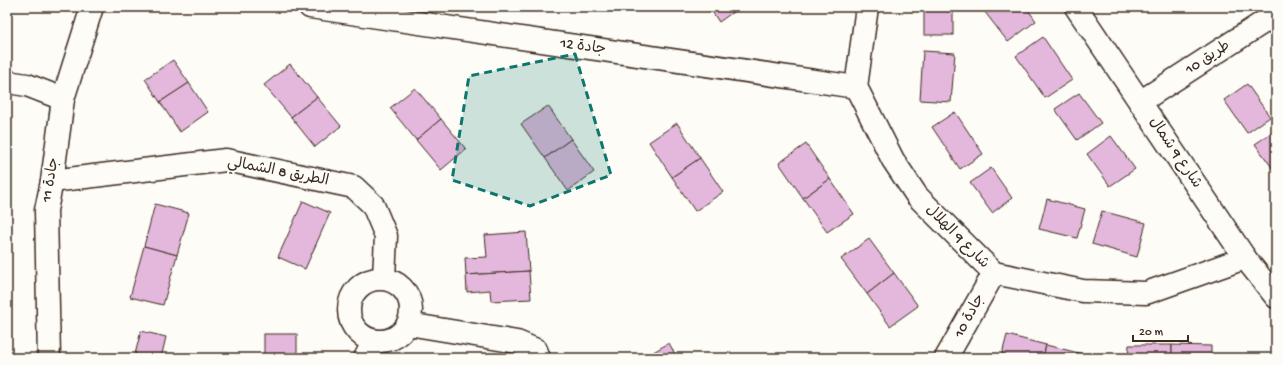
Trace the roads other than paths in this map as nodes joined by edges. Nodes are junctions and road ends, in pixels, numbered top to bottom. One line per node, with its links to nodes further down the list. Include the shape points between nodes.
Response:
1 (92, 7): 8 (street, جادة 11)
2 (310, 7): 7 (street, جادة 12)
3 (868, 7): 7 (street)
4 (1076, 7): 9 (street, شارع 9 شمال)
5 (1276, 14): 9 (street, طريق 10)
6 (7, 82): 8 (street, via 27,85)
7 (856, 87): 12 (street, شارع 9 الهلال, via 893,160 917,196)
8 (63, 99): 10 (street, جادة 11)
9 (1140, 102): 11 (street, شارع 9 شمال)
10 (52, 181): 13 (street, الطريق 8 الشمالي, via 226,160 354,187 373,205 386,236); 17 (street, جادة 11, via 46,210)
11 (1245, 258): 12 (street, شارع 9 الهلال, via 1146,293 1083,291); 14 (street, شارع 9 شمال)
12 (994, 273): 19 (street, جادة 10)
13 (384, 278): 15 (street, via 398,284 408,295 412,310); 16 (street, via 369,281 356,290 349,305 351,321)
14 (1276, 298)
15 (408, 324): 16 (street, via 394,338); 18 (street, via 517,342 536,350)
16 (369, 349)
17 (49, 358)
18 (539, 358)
19 (946, 358)

